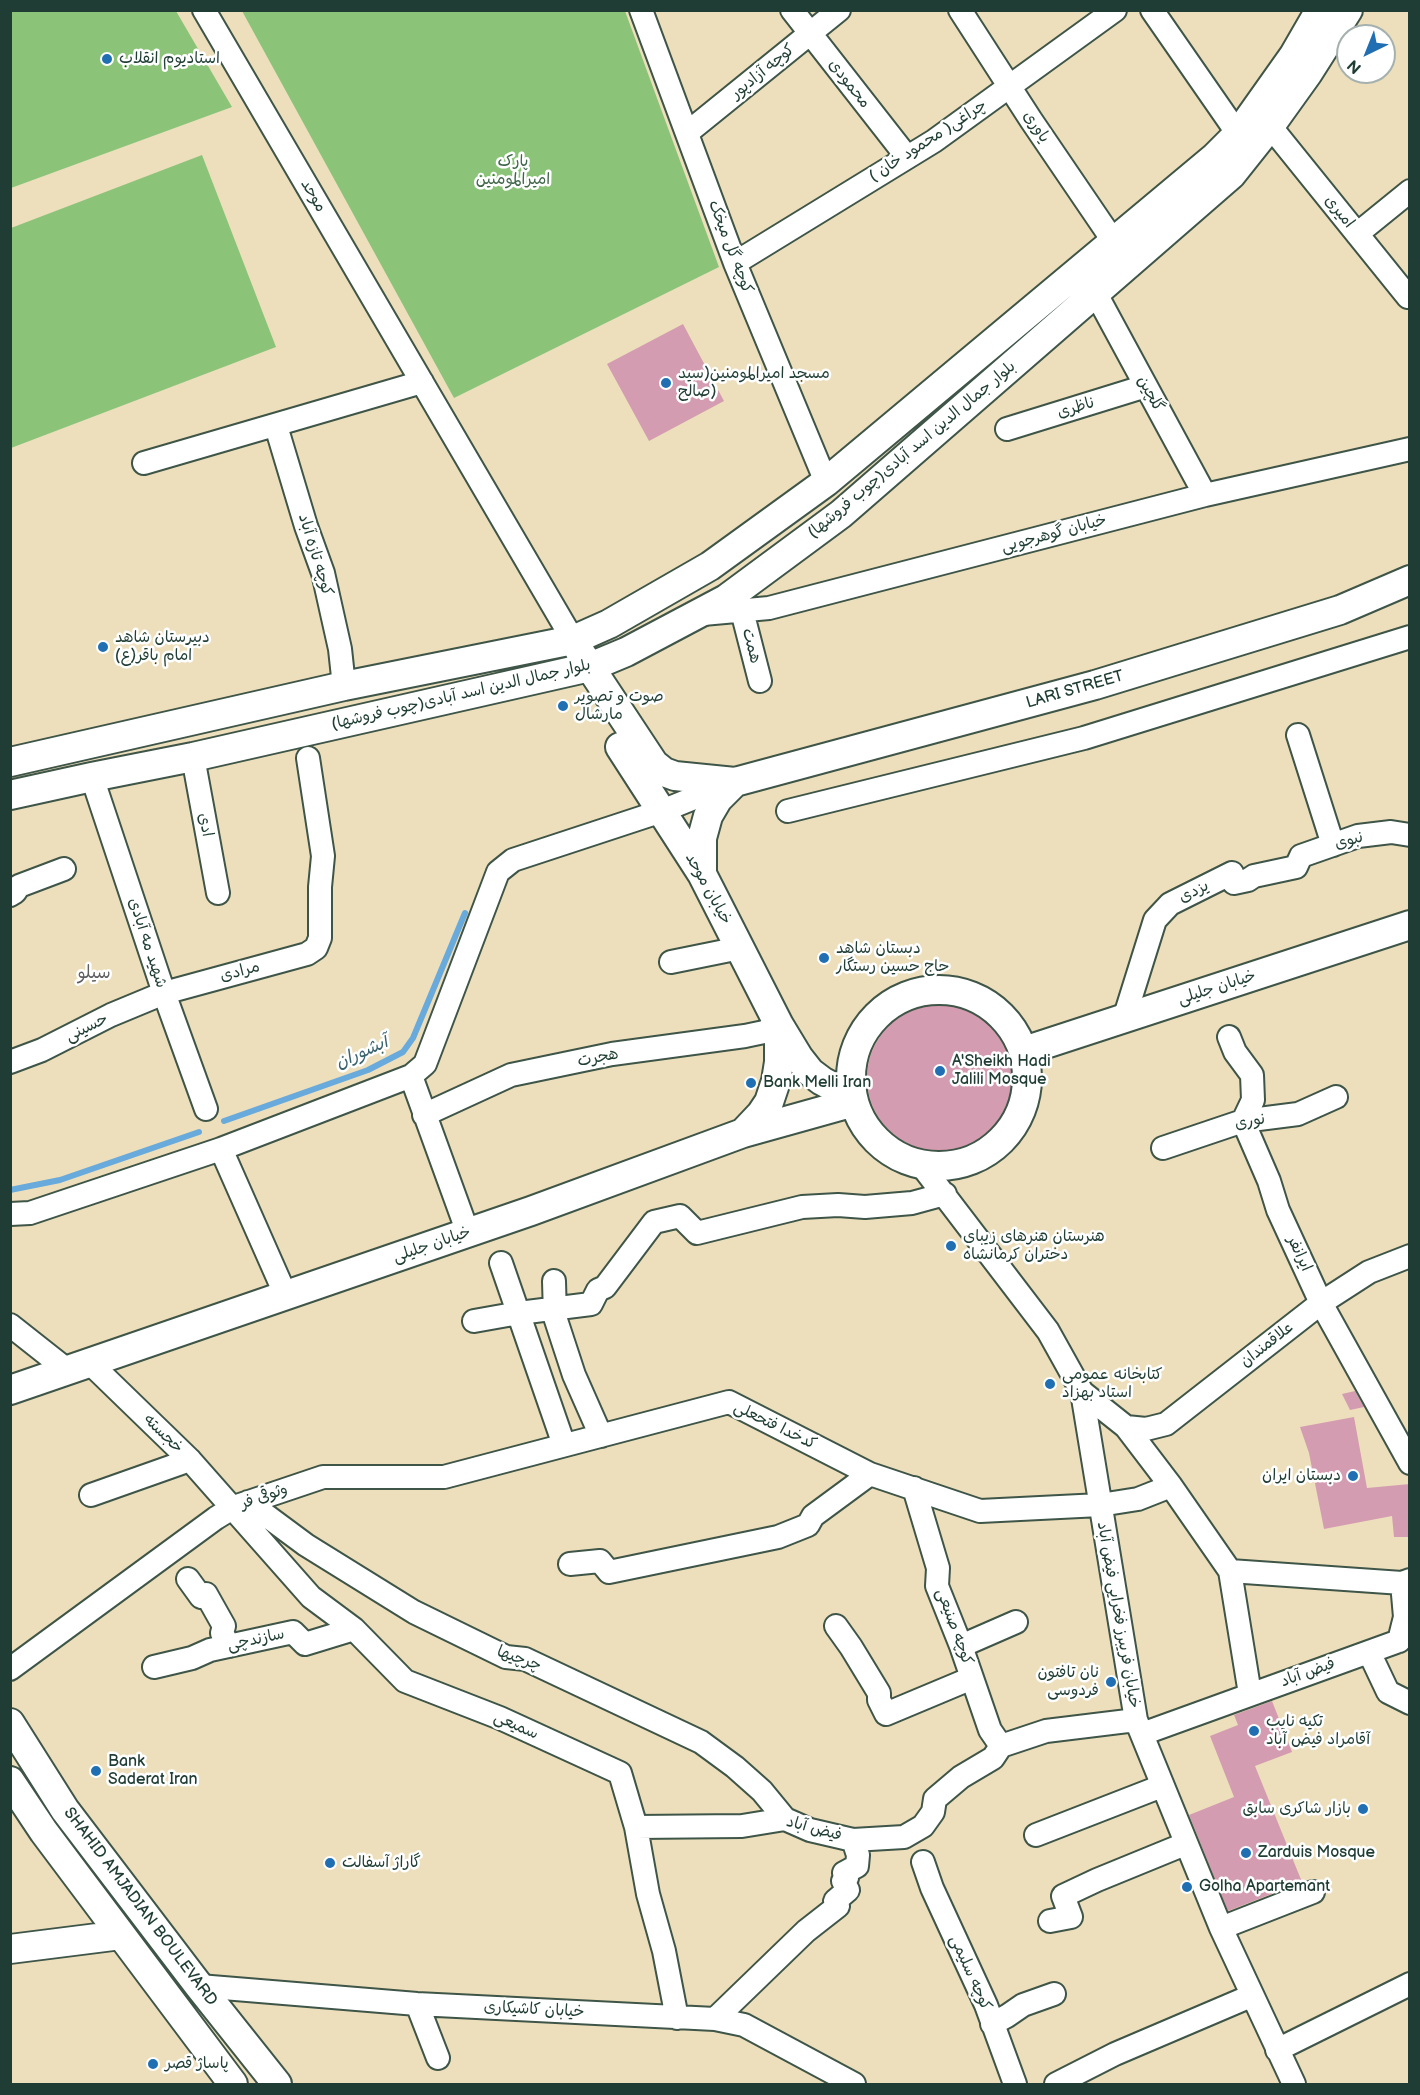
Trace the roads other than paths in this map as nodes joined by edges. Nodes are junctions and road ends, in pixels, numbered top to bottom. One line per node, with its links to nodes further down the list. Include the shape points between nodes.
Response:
1 (204, 10): 22 (street, موحد)
2 (641, 10): 13 (street, کوچه گل میخک)
3 (792, 10): 10 (street, محمودی)
4 (838, 10): 10 (street, کوچه آزادپور)
5 (960, 10): 11 (street, یاوری)
6 (1115, 10): 11 (street, چراغی( محمود خان ))
7 (1152, 10): 14 (street)
8 (1320, 10): 14 (main road, بلوار جمال الدین اسد آبادی(چوب فروشها), via 1294,55)
9 (1348, 10): 12 (main road, بلوار جمال الدین اسد آبادی(چوب فروشها))
10 (810, 34): 13 (street, کوچه آزادپور); 15 (street, محمودی)
11 (1009, 87): 15 (street, چراغی( محمود خان )); 18 (street, یاوری)
12 (1270, 126): 17 (street, امیری); 20 (main road, بلوار جمال الدین اسد آبادی(چوب فروشها), via 1224,182)
13 (687, 133): 19 (street, کوچه گل میخک)
14 (1238, 134): 18 (main road, بلوار جمال الدین اسد آبادی(چوب فروشها))
15 (907, 157): 19 (street, چراغی( محمود خان ))
16 (1410, 191): 17 (street)
17 (1357, 234): 21 (street, امیری)
18 (1114, 242): 28 (main road, بلوار جمال الدین اسد آبادی(چوب فروشها))
19 (735, 262): 28 (street, کوچه گل میخک)
20 (1095, 292): 23 (street, گلچین); 32 (main road, بلوار جمال الدین اسد آبادی(چوب فروشها), via 841,514 726,599)
21 (1408, 297)
22 (422, 382): 24 (street); 34 (street, موحد)
23 (1146, 386): 25 (street, ناظری); 29 (street, گلچین)
24 (276, 426): 27 (street); 37 (street, کوچه تازه آباد, via 323,573)
25 (1007, 429)
26 (1410, 450): 29 (street, خیابان گوهرجویی)
27 (144, 463)
28 (826, 482): 34 (main road, بلوار جمال الدین اسد آبادی(چوب فروشها), via 710,566 609,624)
29 (1205, 495): 31 (street, خیابان گوهرجویی, via 769,608)
30 (1410, 580): 43 (main road, LARI STREET, via 1341,610 1106,682)
31 (742, 611): 32 (street, خیابان گوهرجویی); 36 (street, همت)
32 (699, 614): 35 (main road, بلوار جمال الدین اسد آبادی(چوب فروشها), via 626,652)
33 (1410, 637): 46 (street, via 1084,738)
34 (564, 641): 35 (main road); 37 (main road, بلوار جمال الدین اسد آبادی(چوب فروشها))
35 (579, 669): 39 (main road, بلوار جمال الدین اسد آبادی(چوب فروشها)); 43 (main road, via 664,772 675,777); 45 (main road, خیابان موحد)
36 (760, 681)
37 (344, 686): 41 (main road, بلوار جمال الدین اسد آبادی(چوب فروشها))
38 (1298, 735): 48 (street)
39 (193, 757): 42 (main road, بلوار جمال الدین اسد آبادی(چوب فروشها)); 52 (street, ادی)
40 (308, 758): 57 (street, مرادی, via 323,856 320,938 316,948 307,954)
41 (10, 762)
42 (92, 777): 44 (main road, بلوار جمال الدین اسد آبادی(چوب فروشها)); 57 (street, شهید مه آبادی)
43 (735, 782): 45 (street); 51 (main road, via 708,816 702,838)
44 (10, 795)
45 (662, 811): 51 (main road, خیابان موحد); 63 (street, via 513,860 498,872 425,1064)
46 (788, 811)
47 (1410, 835): 48 (street, نبوی, via 1391,832 1358,836)
48 (1333, 845): 49 (street, نبوی, via 1301,856)
49 (1296, 867): 58 (street, یزدی, via 1234,883 1232,873 1170,904 1155,920)
50 (64, 869): 53 (street, via 19,886)
51 (702, 874): 55 (main road, خیابان موحد)
52 (218, 893)
53 (10, 895)
54 (1410, 924): 58 (main road, خیابان جلیلی)
55 (740, 948): 56 (street); 59 (main road, خیابان موحد)
56 (671, 962)
57 (164, 993): 62 (street, حسینی); 66 (street, شهید مه آبادی)
58 (1124, 1018): 61 (main road, خیابان جلیلی)
59 (779, 1025): 65 (main road, خیابان موحد, via 810,1072); 67 (street, هجرت, via 745,1036 612,1054 512,1075); 69 (main road, via 776,1081 769,1102)
60 (1229, 1037): 68 (street, via 1252,1076 1253,1100)
61 (1024, 1051): 65 (main road, via 1013,1028 995,1009 972,996 946,989 920,991 882,1011 860,1038 852,1063); 72 (main road, via 1029,1077 1025,1103 1014,1127 997,1147 974,1161 949,1167)
62 (10, 1062)
63 (411, 1076): 67 (street); 71 (street)
64 (1336, 1097): 68 (street, نوری, via 1298,1114)
65 (853, 1100): 69 (main road, خیابان جلیلی); 72 (main road, via 877,1142 898,1157)
66 (206, 1109)
67 (424, 1115): 75 (street)
68 (1243, 1121): 70 (street, نوری); 80 (street, ایرانفر)
69 (743, 1133): 75 (main road, خیابان جلیلی)
70 (1163, 1148)
71 (221, 1149): 74 (street, via 30,1213); 79 (street)
72 (922, 1166): 73 (street, خیابان فریبرز فخرایی فیض آباد)
73 (945, 1194): 81 (street, via 912,1203 802,1207 697,1233 680,1216 650,1213 591,1304); 87 (street, خیابان فریبرز فخرایی فیض آباد, via 1048,1331)
74 (10, 1214)
75 (468, 1233): 79 (main road, خیابان جلیلی)
76 (1410, 1256): 80 (street, علاقمندان, via 1369,1272)
77 (501, 1263): 82 (street)
78 (554, 1281): 81 (street)
79 (285, 1296): 85 (main road, خیابان جلیلی)
80 (1321, 1303): 88 (street, علاقمندان, via 1166,1424 1146,1429); 92 (street, ایرانفر)
81 (555, 1308): 82 (street); 89 (street, via 574,1375)
82 (519, 1313): 83 (street); 90 (street)
83 (474, 1321)
84 (10, 1325): 85 (street, خجسته)
85 (79, 1366): 86 (main road, خیابان جلیلی); 91 (street, خجسته)
86 (10, 1389)
87 (1082, 1392): 88 (street); 98 (street, خیابان فریبرز فخرایی فیض آباد)
88 (1126, 1427): 94 (street)
89 (601, 1436): 90 (street, کدخدا فتحعلی); 93 (street, کدخدا فتحعلی, via 729,1402)
90 (564, 1445): 97 (street, وثوقی فر, via 444,1477 323,1477)
91 (190, 1460): 96 (street); 97 (street, خجسته)
92 (1410, 1463)
93 (870, 1474): 95 (street, کدخدا فتحعلی); 99 (street, via 813,1516 808,1525 778,1537 609,1572 600,1562)
94 (1171, 1486): 98 (street, کدخدا فتحعلی, via 1138,1498); 100 (street)
95 (914, 1488): 98 (street, کدخدا فتحعلی, via 980,1511); 109 (street, کوچه صنیعی, via 938,1568 937,1586)
96 (91, 1495)
97 (241, 1505): 106 (street, سمیعی, via 310,1597); 112 (street, وثوقی فر, via 216,1518); 121 (street, چرچیها, via 414,1612 701,1742 762,1791)
98 (1100, 1505): 117 (street, خیابان فریبرز فخرایی فیض آباد)
99 (570, 1564)
100 (1230, 1571): 101 (street); 114 (street)
101 (1406, 1581): 103 (street)
102 (194, 1594): 108 (street, via 206,1594)
103 (1407, 1618): 107 (street)
104 (1016, 1622): 109 (street)
105 (836, 1626): 113 (street, via 879,1693 886,1714)
106 (354, 1629): 108 (street, سازندچی, via 305,1644 293,1632); 122 (street, سمیعی, via 405,1682 500,1718 620,1773)
107 (1404, 1643): 110 (street, فیض آباد)
108 (230, 1646): 111 (street, سازندچی)
109 (961, 1646): 113 (street, کوچه صنیعی)
110 (1369, 1652): 114 (street, فیض آباد); 115 (street, via 1388,1692)
111 (154, 1667)
112 (10, 1669)
113 (972, 1678): 118 (street, کوچه صنیعی)
114 (1250, 1694): 117 (street, فیض آباد)
115 (1410, 1703)
116 (10, 1723): 133 (main road, SHAHID AMJADIAN BOULEVARD, via 65,1810)
117 (1139, 1727): 118 (street, فیض آباد, via 1046,1731); 120 (street, خیابان فریبرز فخرایی فیض آباد)
118 (995, 1738): 124 (street, فیض آباد, via 993,1758 935,1799 933,1812 923,1826 904,1837)
119 (10, 1781): 130 (main road, SHAHID AMJADIAN BOULEVARD)
120 (1162, 1786): 123 (street); 125 (street, خیابان فریبرز فخرایی فیض آباد)
121 (785, 1819): 122 (street, فیض آباد, via 742,1826); 124 (street, فیض آباد, via 810,1830)
122 (636, 1827): 137 (street, سمیعی)
123 (1036, 1835)
124 (853, 1840): 138 (street, via 857,1866 844,1873 848,1890 835,1901 838,1906 806,1931)
125 (1185, 1844): 128 (street, via 1063,1896 1071,1917); 129 (street, خیابان فریبرز فخرایی فیض آباد)
126 (922, 1862): 139 (street, کوچه سلیمی)
127 (1313, 1892): 129 (street)
128 (1050, 1922)
129 (1221, 1928): 135 (street, خیابان فریبرز فخرایی فیض آباد)
130 (121, 1935): 131 (main road); 142 (main road, SHAHID AMJADIAN BOULEVARD)
131 (10, 1949)
132 (1410, 1984): 140 (street)
133 (199, 1986): 136 (street, خیابان کاشیکاری); 143 (main road, SHAHID AMJADIAN BOULEVARD)
134 (1054, 1994): 139 (street)
135 (1251, 1996): 140 (street, خیابان فریبرز فخرایی فیض آباد); 146 (street, via 1115,2054)
136 (417, 2004): 137 (street, خیابان کاشیکاری); 141 (street)
137 (677, 2018): 138 (street, خیابان کاشیکاری)
138 (715, 2019): 144 (street, خیابان کاشیکاری, via 744,2025)
139 (992, 2024): 145 (street, کوچه سلیمی)
140 (1277, 2050): 147 (street, خیابان فریبرز فخرایی فیض آباد)
141 (438, 2058)
142 (233, 2085)
143 (277, 2085)
144 (854, 2085)
145 (1015, 2085)
146 (1056, 2085)
147 (1294, 2085)

